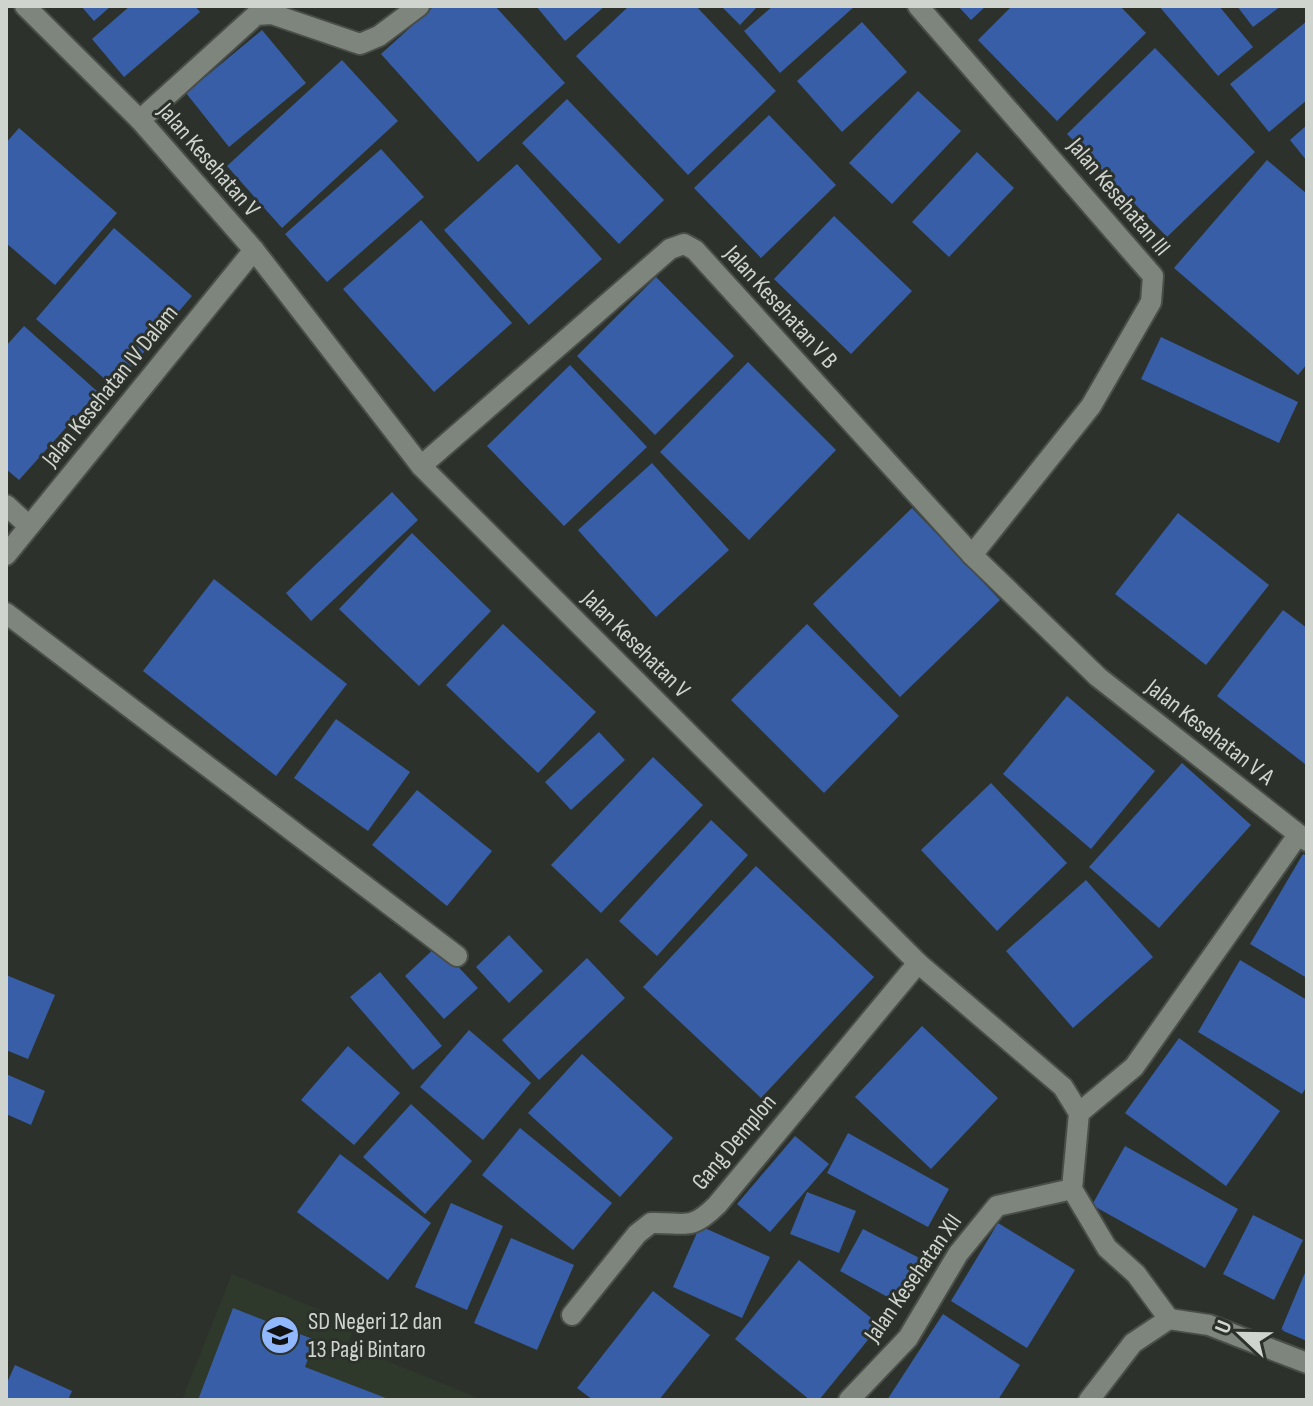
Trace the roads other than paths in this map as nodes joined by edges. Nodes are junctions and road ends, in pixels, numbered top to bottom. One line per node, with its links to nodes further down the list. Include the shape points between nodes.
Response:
1 (25, 6): 4 (street, Jalan Kesehatan V)
2 (419, 6): 4 (street, via 360,44 265,12 256,15)
3 (918, 6): 10 (street, Jalan Kesehatan III, via 1153,276 1151,302 1091,406)
4 (140, 120): 5 (street, Jalan Kesehatan V)
5 (254, 250): 6 (street, Jalan Kesehatan V); 8 (street, Jalan Kesehatan IV Dalam)
6 (421, 466): 10 (street, Jalan Kesehatan V B, via 670,249 684,244); 14 (street, Jalan Kesehatan V)
7 (6, 505): 8 (street)
8 (29, 526): 9 (street, Jalan Kesehatan IV Dalam)
9 (6, 555)
10 (972, 555): 12 (street, Jalan Kesehatan V A, via 1098,677)
11 (6, 613): 13 (street)
12 (1303, 838): 15 (street, Jalan Kesehatan V A, via 1134,1067)
13 (457, 956)
14 (918, 963): 15 (street, Jalan Kesehatan V, via 1063,1087); 17 (street, Gang Demplon, via 717,1205 699,1223 651,1223)
15 (1079, 1113): 16 (street)
16 (1072, 1189): 18 (street, via 1107,1248 1136,1274); 20 (street, Jalan Kesehatan XII, via 997,1206 958,1254 908,1338)
17 (572, 1315)
18 (1169, 1319): 19 (street, via 1209,1325); 21 (street, via 1133,1343)
19 (1307, 1363)
20 (849, 1400)
21 (1089, 1400)

